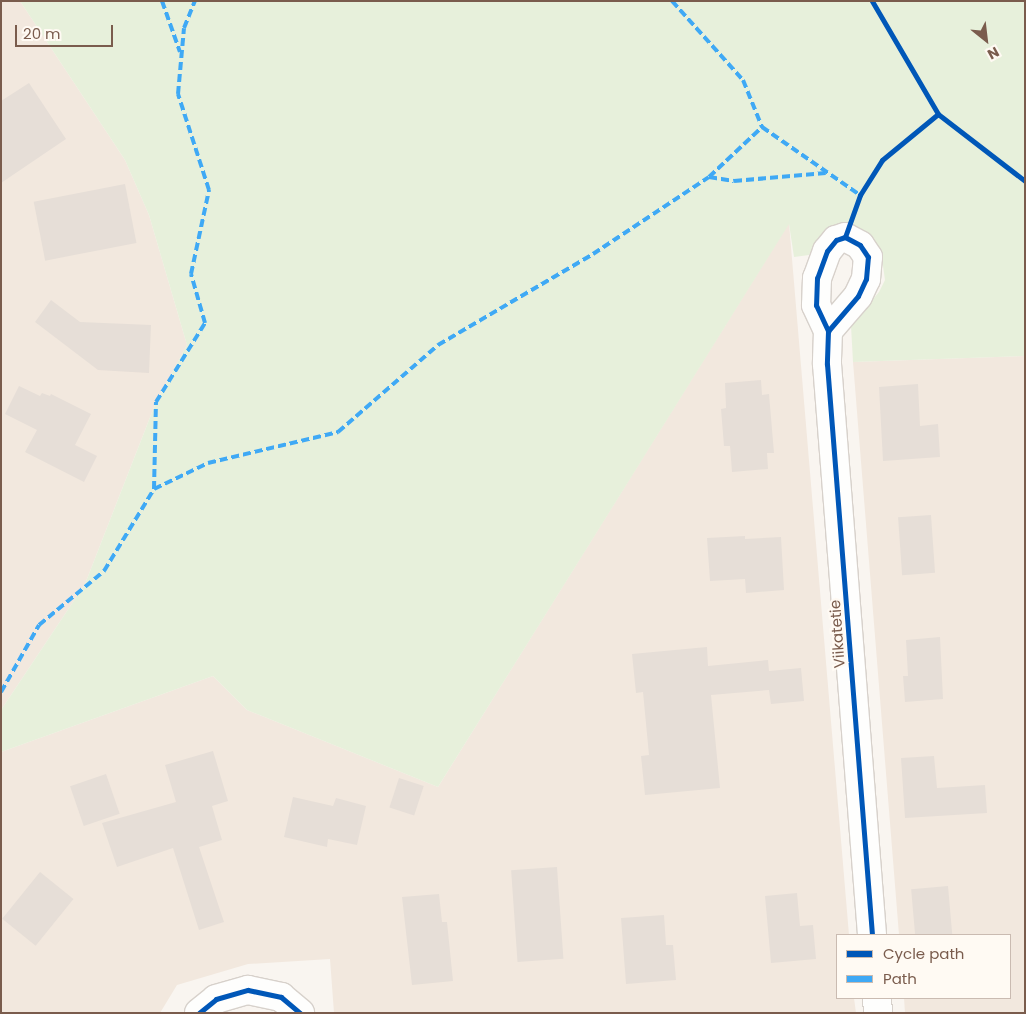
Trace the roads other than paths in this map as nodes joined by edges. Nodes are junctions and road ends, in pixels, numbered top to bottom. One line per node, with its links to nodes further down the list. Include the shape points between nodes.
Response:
1 (828, 331): 2 (street, Viikatetie, via 827,355)
2 (872, 934)
3 (877, 999): 6 (street)
4 (199, 1013): 5 (street, via 216,999 248,990 282,996)
5 (300, 1013)
6 (878, 1013)

